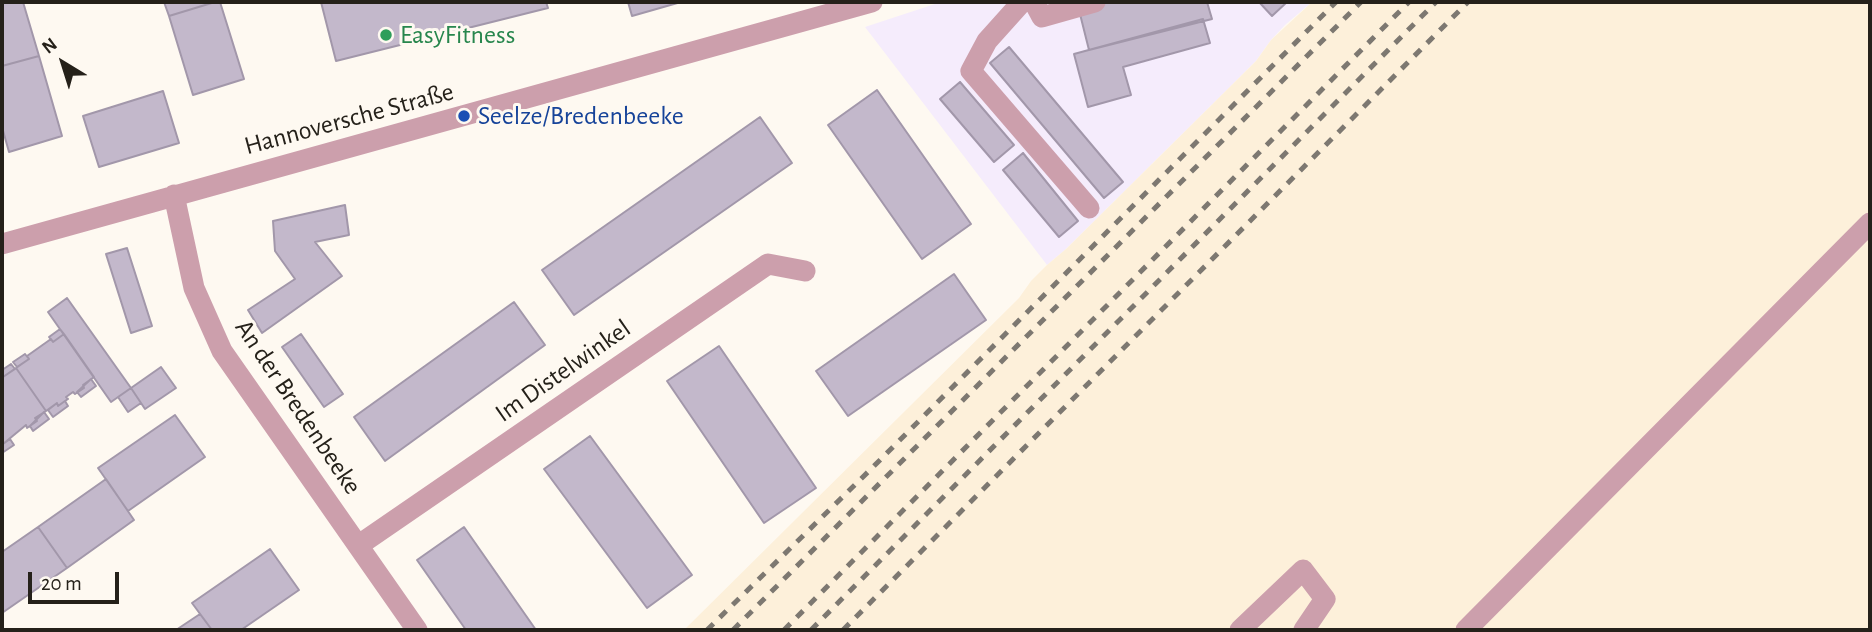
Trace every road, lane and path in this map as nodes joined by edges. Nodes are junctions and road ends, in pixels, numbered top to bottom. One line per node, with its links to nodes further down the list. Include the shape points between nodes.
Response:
1 (872, 2): 5 (street, Hannoversche Straße)
2 (1022, 2): 6 (street, via 987,41 971,71)
3 (1034, 2): 4 (street, via 1042,17)
4 (1094, 2)
5 (174, 195): 8 (street, Hannoversche Straße); 10 (street, An der Bredenbeeke, via 194,288 222,351)
6 (1089, 208)
7 (1870, 223): 14 (street)
8 (2, 244)
9 (806, 271): 10 (street, Im Distelwinkel, via 768,264)
10 (359, 545): 11 (street, An der Bredenbeeke)
11 (417, 630)
12 (1240, 630): 13 (street, via 1303,569 1325,599)
13 (1304, 630)
14 (1466, 630)

